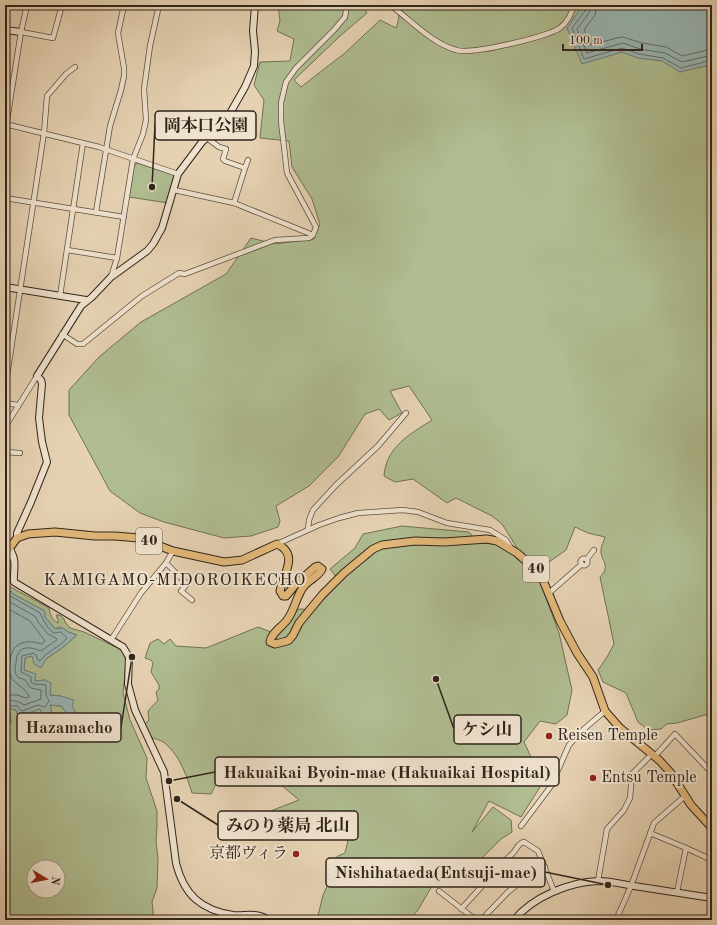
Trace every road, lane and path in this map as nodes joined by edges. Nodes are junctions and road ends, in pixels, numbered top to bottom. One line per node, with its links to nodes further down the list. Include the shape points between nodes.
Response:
1 (27, 5): 10 (street)
2 (62, 5): 10 (street, via 52,38)
3 (124, 5): 17 (street, via 118,33 124,76)
4 (160, 5): 18 (street, via 145,82 146,120)
5 (255, 5): 15 (street, via 254,66 225,122)
6 (347, 5): 29 (street, via 345,17 296,68 286,82 281,103 287,173 316,227)
7 (390, 5): 8 (street, via 433,39 464,52 552,32 567,21)
8 (574, 5)
9 (5, 30): 10 (street)
10 (21, 32): 12 (street)
11 (75, 67): 14 (street, via 47,96)
12 (6, 124): 13 (street); 14 (street)
13 (5, 133)
14 (44, 133): 16 (street); 24 (street)
15 (207, 138): 20 (street, via 226,149 223,160); 21 (street)
16 (83, 143): 17 (street); 26 (street)
17 (106, 149): 18 (street); 27 (street)
18 (134, 159): 21 (street); 28 (street)
19 (248, 160): 20 (street)
20 (245, 168): 25 (street)
21 (178, 174): 22 (street)
22 (174, 190): 25 (street); 32 (street, via 162,228 153,244)
23 (5, 198): 24 (street)
24 (33, 202): 26 (street); 34 (street)
25 (234, 203): 29 (street)
26 (73, 209): 27 (street); 30 (street)
27 (96, 212): 28 (street)
28 (124, 217): 31 (street)
29 (313, 235): 37 (street, via 309,238 274,240 185,274 179,273 142,296 83,344 77,344)
30 (67, 250): 31 (street); 35 (street)
31 (117, 258): 32 (street)
32 (111, 277): 36 (street)
33 (5, 287): 34 (street)
34 (20, 289): 35 (street); 39 (street)
35 (60, 296): 36 (street)
36 (86, 300): 37 (street)
37 (62, 334): 38 (street)
38 (37, 376): 41 (street); 47 (street, via 42,384 39,418 47,462)
39 (5, 389)
40 (5, 403): 41 (street)
41 (18, 405): 43 (street)
42 (406, 413): 46 (street, via 378,446 313,510)
43 (5, 428)
44 (5, 452): 45 (street)
45 (20, 453)
46 (308, 530): 48 (street); 50 (street, via 358,513 403,510 418,512 447,523 490,530 506,540)
47 (17, 538): 49 (main road); 52 (main road, 40, via 28,534 55,532 115,536 138,538)
48 (276, 544): 50 (main road, 40, via 287,550 288,556 287,571 280,591 283,596 286,596 315,567 322,569 303,587 289,618 272,636 270,642 275,644 287,642 322,595 344,573 373,549 382,545 415,541 487,539 497,541); 52 (main road, 40, via 242,560 224,562)
49 (9, 549): 54 (street); 57 (street, via 15,560 14,582)
50 (513, 550): 55 (main road, 40, via 540,573)
51 (594, 550): 55 (street, via 585,566 582,564)
52 (173, 551): 53 (street)
53 (166, 563): 56 (street, via 187,584 181,591); 57 (street, via 141,593)
54 (5, 565)
55 (549, 593): 58 (main road, 40, via 560,621 593,677)
56 (192, 600)
57 (111, 640): 75 (street, via 124,647 129,657 128,684 134,710 164,772 180,877 192,897 208,908 233,915 255,915)
58 (605, 711): 59 (main road, 40, via 620,728); 62 (street, via 569,745 551,786)
59 (654, 755): 60 (street, via 675,734); 61 (main road, 40, via 670,772); 68 (street, via 632,774 630,798 624,810 608,829)
60 (711, 772)
61 (685, 796): 63 (main road, 40); 64 (street, via 654,823)
62 (521, 826)
63 (712, 828)
64 (650, 833): 65 (street); 69 (street)
65 (686, 848): 66 (street); 72 (street)
66 (712, 860)
67 (545, 867): 71 (street); 74 (street, via 538,851 524,842 521,843); 77 (street, via 528,876 508,892)
68 (598, 881): 69 (street); 71 (street)
69 (631, 886): 72 (street); 81 (street)
70 (439, 891): 74 (street)
71 (554, 891): 78 (street, via 524,910)
72 (677, 892): 73 (street)
73 (712, 898)
74 (461, 908): 76 (street)
75 (270, 920)
76 (476, 920)
77 (481, 920)
78 (514, 920)
79 (576, 920): 80 (street)
80 (594, 920)
81 (616, 920)

